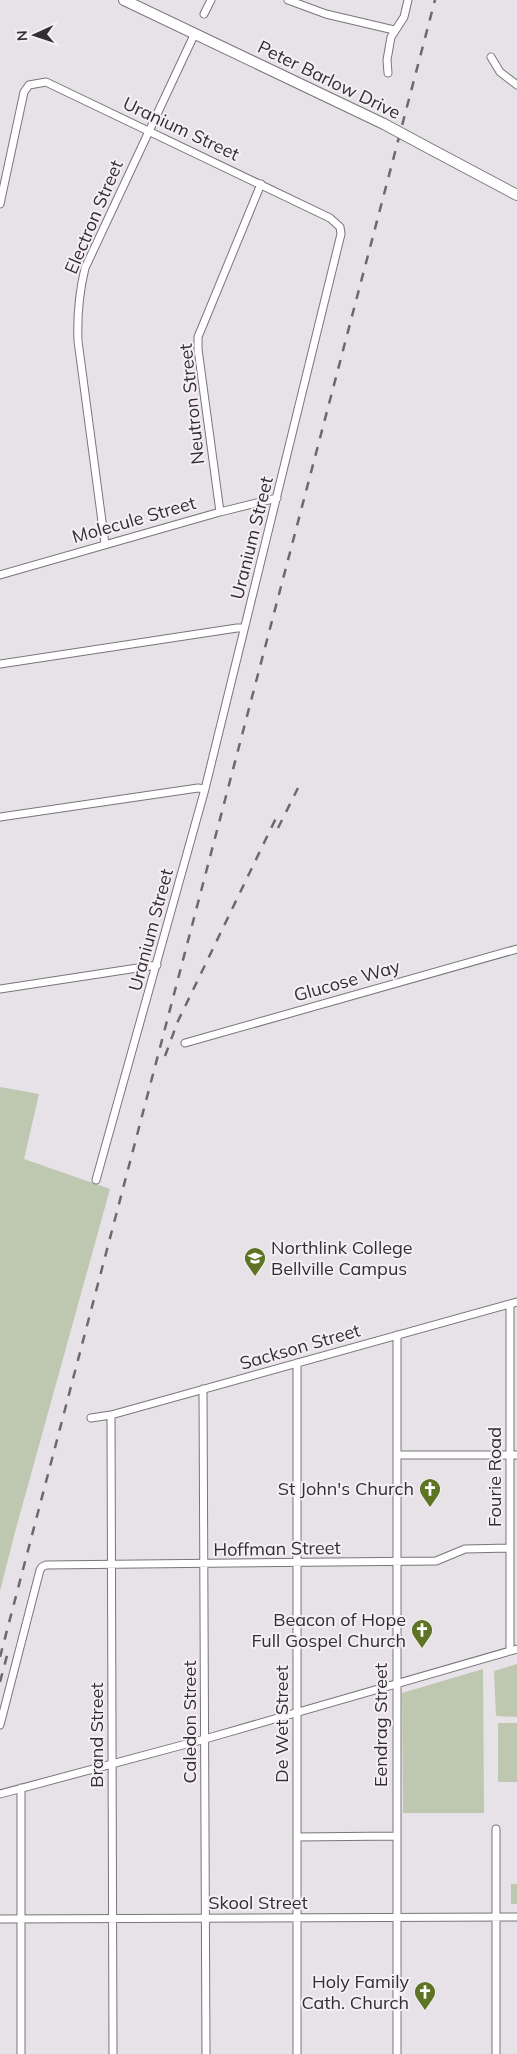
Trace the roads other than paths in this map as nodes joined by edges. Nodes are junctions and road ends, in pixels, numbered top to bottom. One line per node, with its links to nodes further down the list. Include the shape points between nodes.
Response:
1 (124, 0): 7 (street, Peter Barlow Drive)
2 (211, 0): 5 (street)
3 (288, 0): 6 (street, via 326,14)
4 (408, 0): 6 (street, via 404,18)
5 (204, 14)
6 (394, 30): 9 (street, via 387,60)
7 (194, 33): 11 (street, Electron Street); 13 (street, Peter Barlow Drive, bridge, via 384,124)
8 (491, 56): 10 (street, via 500,72)
9 (388, 72)
10 (517, 85)
11 (148, 131): 12 (street, Uranium Street); 14 (street, Uranium Street, via 46,82 29,85 24,92); 17 (street, Electron Street, via 85,268 77,317)
12 (261, 184): 15 (street, Uranium Street, via 330,218 340,227 341,234); 16 (street, Neutron Street, via 198,337)
13 (517, 196)
14 (0, 204)
15 (277, 498): 16 (street, Molecule Street); 19 (street, Uranium Street)
16 (220, 512): 17 (street, Molecule Street)
17 (105, 544): 18 (street, Molecule Street)
18 (0, 575)
19 (244, 628): 20 (street); 21 (street, Uranium Street)
20 (0, 664)
21 (205, 789): 22 (street); 24 (street, Uranium Street)
22 (0, 817)
23 (517, 949): 26 (street, Glucose Way)
24 (157, 965): 25 (street); 27 (street, Uranium Street)
25 (0, 989)
26 (185, 1043)
27 (96, 1180)
28 (513, 1303): 29 (street, Sackson Street); 35 (street, Fourie Road)
29 (397, 1335): 30 (street, Sackson Street); 34 (street, Eendrag Street)
30 (297, 1363): 31 (street, Sackson Street); 39 (street, De Wet Street)
31 (203, 1390): 32 (street, Sackson Street); 40 (street, Caledon Street)
32 (111, 1415): 33 (street, Sackson Street); 38 (street, Brand Street)
33 (91, 1418)
34 (397, 1455): 35 (street); 37 (street, Eendrag Street)
35 (513, 1455): 36 (street, Fourie Road)
36 (510, 1548): 37 (street, Hoffman Street, via 465,1549 436,1561); 41 (street, Fourie Road)
37 (396, 1562): 39 (street, Hoffman Street); 42 (street, Eendrag Street)
38 (110, 1563): 40 (street, Hoffman Street); 44 (street, Hoffman Street, via 42,1567); 46 (street, Brand Street)
39 (297, 1563): 40 (street, Hoffman Street); 43 (street, De Wet Street)
40 (204, 1565): 45 (street, Caledon Street)
41 (513, 1650): 42 (street)
42 (396, 1684): 43 (street); 50 (street, Eendrag Street)
43 (296, 1711): 45 (street); 51 (street, De Wet Street)
44 (0, 1724)
45 (205, 1739): 46 (street); 54 (street, Caledon Street)
46 (112, 1764): 47 (street); 53 (street, Brand Street)
47 (21, 1788): 48 (street); 59 (street)
48 (0, 1794)
49 (496, 1829): 57 (street)
50 (396, 1836): 51 (street); 56 (street, Eendrag Street)
51 (297, 1837): 55 (street, De Wet Street)
52 (517, 1917): 57 (street, Skool Street)
53 (112, 1918): 54 (street, Skool Street); 59 (street, Skool Street); 61 (street, Brand Street)
54 (205, 1918): 55 (street, Skool Street); 62 (street, Caledon Street)
55 (297, 1918): 56 (street, Skool Street); 63 (street, De Wet Street)
56 (396, 1918): 57 (street, Skool Street); 64 (street, Eendrag Street)
57 (496, 1918): 65 (street)
58 (0, 1919): 59 (street, Skool Street)
59 (20, 1919): 60 (street)
60 (20, 2054)
61 (113, 2054)
62 (206, 2054)
63 (297, 2054)
64 (397, 2054)
65 (496, 2054)

